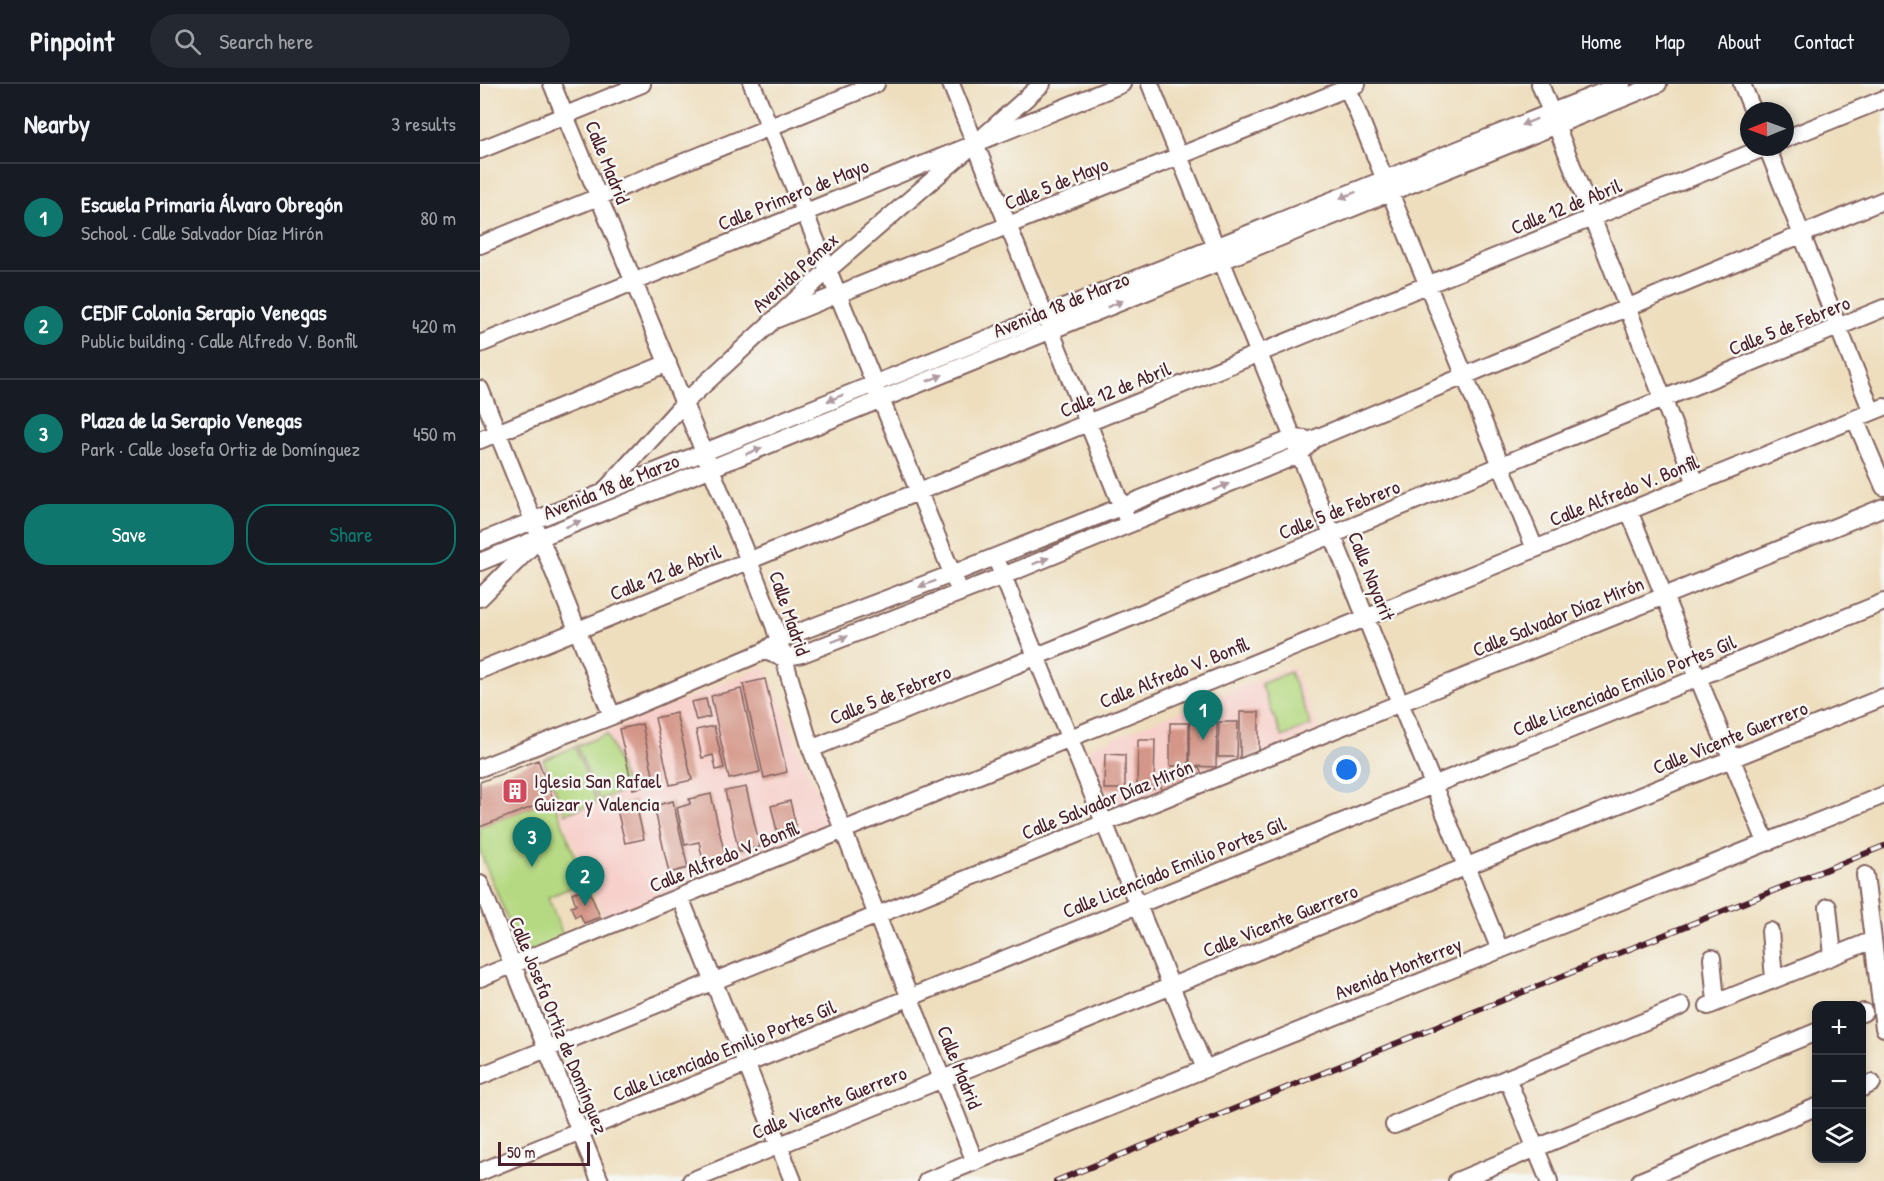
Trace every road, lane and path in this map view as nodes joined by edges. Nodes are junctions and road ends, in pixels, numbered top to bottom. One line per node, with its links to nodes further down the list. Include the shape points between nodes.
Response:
1 (552, 84): 16 (street, Calle Madrid)
2 (642, 84): 16 (street)
3 (752, 84): 18 (street)
4 (876, 84): 18 (street)
5 (951, 84): 20 (street)
6 (1042, 84): 20 (street, Avenida Pemex)
7 (1122, 84): 20 (street, Calle Primero de Mayo)
8 (1150, 84): 22 (street, Calle Nayarit)
9 (1540, 84): 17 (street)
10 (1622, 84): 17 (street, Avenida 18 de Marzo)
11 (1658, 84): 17 (street, Avenida 18 de Marzo)
12 (1742, 84): 15 (street)
13 (1350, 85): 22 (street, Calle 5 de Mayo); 25 (street)
14 (1884, 99): 19 (street)
15 (1749, 102)
16 (566, 115): 21 (street); 26 (street, Calle Madrid)
17 (1553, 119): 25 (street, Avenida 18 de Marzo); 29 (street)
18 (770, 127): 26 (street); 28 (street)
19 (1794, 136)
20 (975, 144): 28 (street, Calle Primero de Mayo); 30 (street); 35 (street, Avenida Pemex)
21 (480, 150)
22 (1179, 156): 30 (street, Calle 5 de Mayo); 33 (street, Calle Nayarit)
23 (1745, 156): 29 (street, Calle 12 de Abril)
24 (1771, 156): 31 (street)
25 (1388, 187): 33 (street, Avenida 18 de Marzo, one-way to 33); 34 (street, Avenida 18 de Marzo); 37 (street)
26 (599, 197): 32 (street); 36 (street, Calle Madrid)
27 (1884, 200): 31 (street)
28 (803, 212): 35 (street); 36 (street, Calle Primero de Mayo)
29 (1592, 218): 37 (street, Calle 12 de Abril); 39 (street)
30 (1008, 225): 38 (street, Calle 5 de Mayo); 41 (street)
31 (1802, 235): 39 (street); 43 (street)
32 (480, 245)
33 (1215, 245): 34 (street, Calle Nayarit); 41 (street, Avenida 18 de Marzo)
34 (1222, 261): 44 (street, Avenida 18 de Marzo, one-way to 34); 46 (street, Calle Nayarit)
35 (828, 270): 38 (street); 42 (street, Avenida Pemex)
36 (634, 281): 45 (street, Calle Primero de Mayo); 47 (street, Calle Madrid)
37 (1428, 285): 46 (street, Calle 12 de Abril); 48 (street)
38 (837, 295): 42 (street, Calle 5 de Mayo); 49 (street)
39 (1628, 307): 48 (street); 51 (street)
40 (1884, 308): 43 (street, Calle 5 de Febrero)
41 (1043, 315): 44 (street); 49 (street, Avenida 18 de Marzo)
42 (772, 321): 53 (street, Avenida Pemex)
43 (1838, 327): 51 (street, Calle 5 de Febrero); 54 (street)
44 (1050, 331): 52 (street, Avenida 18 de Marzo, one-way to 44); 56 (street)
45 (480, 344)
46 (1260, 353): 56 (street, Calle 12 de Abril); 59 (street, Calle Nayarit)
47 (668, 363): 53 (street, Calle Madrid); 57 (street)
48 (1464, 375): 59 (street); 61 (street)
49 (872, 383): 52 (street); 60 (street, Avenida 18 de Marzo, one-way to 60)
50 (480, 389): 57 (street)
51 (1663, 399): 61 (street, Calle 5 de Febrero); 63 (street)
52 (881, 400): 62 (street, Avenida 18 de Marzo, one-way to 52); 65 (street)
53 (684, 403): 60 (street, Calle Madrid); 66 (street, Avenida Pemex)
54 (1878, 410): 55 (street, Calle Alfredo V. Bonfil)
55 (1855, 419): 63 (street, Calle Alfredo V. Bonfil); 64 (street)
56 (1088, 423): 65 (street, Calle 12 de Abril); 67 (street)
57 (498, 432): 58 (street); 71 (street)
58 (480, 440)
59 (1297, 446): 67 (street); 72 (street, one-way to 59); 73 (street, Calle Nayarit)
60 (705, 449): 62 (street, Calle Madrid); 66 (street, Avenida 18 de Marzo)
61 (1501, 466): 73 (street, Calle 5 de Febrero); 76 (street)
62 (711, 468): 70 (street, Avenida 18 de Marzo); 78 (street, Calle Madrid)
63 (1696, 483): 69 (street, Calle Alfredo V. Bonfil)
64 (1884, 488)
65 (918, 492): 78 (street, Calle 12 de Abril); 80 (street)
66 (602, 494): 70 (street); 71 (street, Avenida 18 de Marzo)
67 (1122, 507): 72 (street); 77 (street)
68 (1884, 507): 83 (street, Calle Salvador Díaz Mirón)
69 (1629, 511): 76 (street, Calle Alfredo V. Bonfil); 83 (street)
70 (602, 512): 74 (street, Avenida 18 de Marzo, one-way to 70)
71 (533, 521): 74 (street); 75 (street, Avenida 18 de Marzo)
72 (1128, 525): 81 (street, one-way to 72)
73 (1333, 535): 86 (street, Calle Nayarit); 89 (street, Calle 5 de Febrero)
74 (540, 538): 79 (street, Avenida 18 de Marzo); 84 (street); 87 (street)
75 (480, 542)
76 (1535, 549): 86 (street, Calle Alfredo V. Bonfil)
77 (996, 556): 80 (street); 81 (street)
78 (749, 561): 87 (street, Calle 12 de Abril); 88 (street, Calle Madrid, via 774,625)
79 (480, 562)
80 (952, 574): 82 (street); 88 (street, one-way to 88)
81 (1003, 576): 82 (street); 89 (street)
82 (960, 593): 90 (street, one-way to 82)
83 (1664, 596): 92 (street); 94 (street, Calle Salvador Díaz Mirón)
84 (480, 598)
85 (1884, 602): 92 (street, Calle Licenciado Emilio Portes Gil)
86 (1366, 617): 94 (street, Calle Nayarit); 96 (street, Calle Alfredo V. Bonfil)
87 (578, 631): 91 (street, Calle 12 de Abril); 95 (street)
88 (771, 646): 90 (street); 95 (street)
89 (1036, 657): 96 (street); 97 (street, Calle 5 de Febrero)
90 (784, 658): 97 (street, Calle Madrid)
91 (480, 670)
92 (1698, 677): 98 (street); 100 (street, Calle Licenciado Emilio Portes Gil)
93 (1884, 698): 98 (street, Calle Vicente Guerrero)
94 (1401, 703): 100 (street, Calle Nayarit); 102 (street, Calle Salvador Díaz Mirón)
95 (612, 716): 99 (street)
96 (1070, 737): 102 (street); 103 (street, Calle Alfredo V. Bonfil)
97 (811, 749): 103 (street, Calle Madrid)
98 (1732, 759): 104 (street); 105 (street, Calle Vicente Guerrero)
99 (480, 768)
100 (1434, 785): 105 (street, Calle Nayarit); 109 (street, Calle Licenciado Emilio Portes Gil)
101 (1884, 795): 104 (street, Avenida Monterrey)
102 (1104, 823): 109 (street); 112 (street, Calle Salvador Díaz Mirón)
103 (843, 830): 108 (street, Calle Alfredo V. Bonfil); 112 (street, Calle Madrid)
104 (1766, 842): 115 (street, Avenida Monterrey)
105 (1467, 866): 115 (street, Calle Nayarit); 122 (street, Calle Vicente Guerrero)
106 (1865, 875): 111 (street)
107 (480, 884): 118 (street, Calle Josefa Ortiz de Domínguez)
108 (680, 897): 118 (street, Calle Alfredo V. Bonfil); 121 (street)
109 (1138, 905): 122 (street); 123 (street, Calle Licenciado Emilio Portes Gil)
110 (1828, 907): 116 (street)
111 (1877, 911): 114 (street)
112 (877, 915): 121 (street, Calle Salvador Díaz Mirón); 123 (street, Calle Madrid)
113 (1770, 931): 120 (street)
114 (1873, 940): 116 (street); 125 (street)
115 (1500, 950): 129 (street, Avenida Monterrey)
116 (1833, 956): 120 (street)
117 (1712, 958): 120 (street, via 1712,1004)
118 (513, 965): 119 (street, Calle Alfredo V. Bonfil); 127 (street, Calle Josefa Ortiz de Domínguez)
119 (480, 978)
120 (1774, 980)
121 (713, 981): 127 (street, Calle Salvador Díaz Mirón); 128 (street)
122 (1171, 987): 129 (street); 132 (street, Calle Vicente Guerrero)
123 (909, 997): 128 (street, Calle Licenciado Emilio Portes Gil); 132 (street, Calle Madrid)
124 (1682, 1006): 131 (street)
125 (1884, 1028)
126 (1812, 1034): 137 (street)
127 (547, 1049): 130 (street, Calle Salvador Díaz Mirón); 135 (street, Calle Josefa Ortiz de Domínguez)
128 (746, 1063): 135 (street, Calle Licenciado Emilio Portes Gil); 136 (street)
129 (1204, 1069): 138 (street, Avenida Monterrey)
130 (480, 1076)
131 (1507, 1078): 134 (street); 137 (street)
132 (942, 1079): 136 (street, Calle Vicente Guerrero); 138 (street, Calle Madrid)
133 (1812, 1109): 146 (street)
134 (1394, 1125)
135 (580, 1132): 139 (street, Calle Licenciado Emilio Portes Gil); 140 (street, Calle Josefa Ortiz de Domínguez)
136 (779, 1145): 141 (street, Calle Vicente Guerrero); 142 (street)
137 (1536, 1148): 144 (street); 145 (street)
138 (975, 1162): 143 (street, Avenida Monterrey)
139 (480, 1172)
140 (600, 1181)
141 (691, 1181)
142 (793, 1181)
143 (927, 1181)
144 (1457, 1181)
145 (1549, 1181)
146 (1640, 1181)

